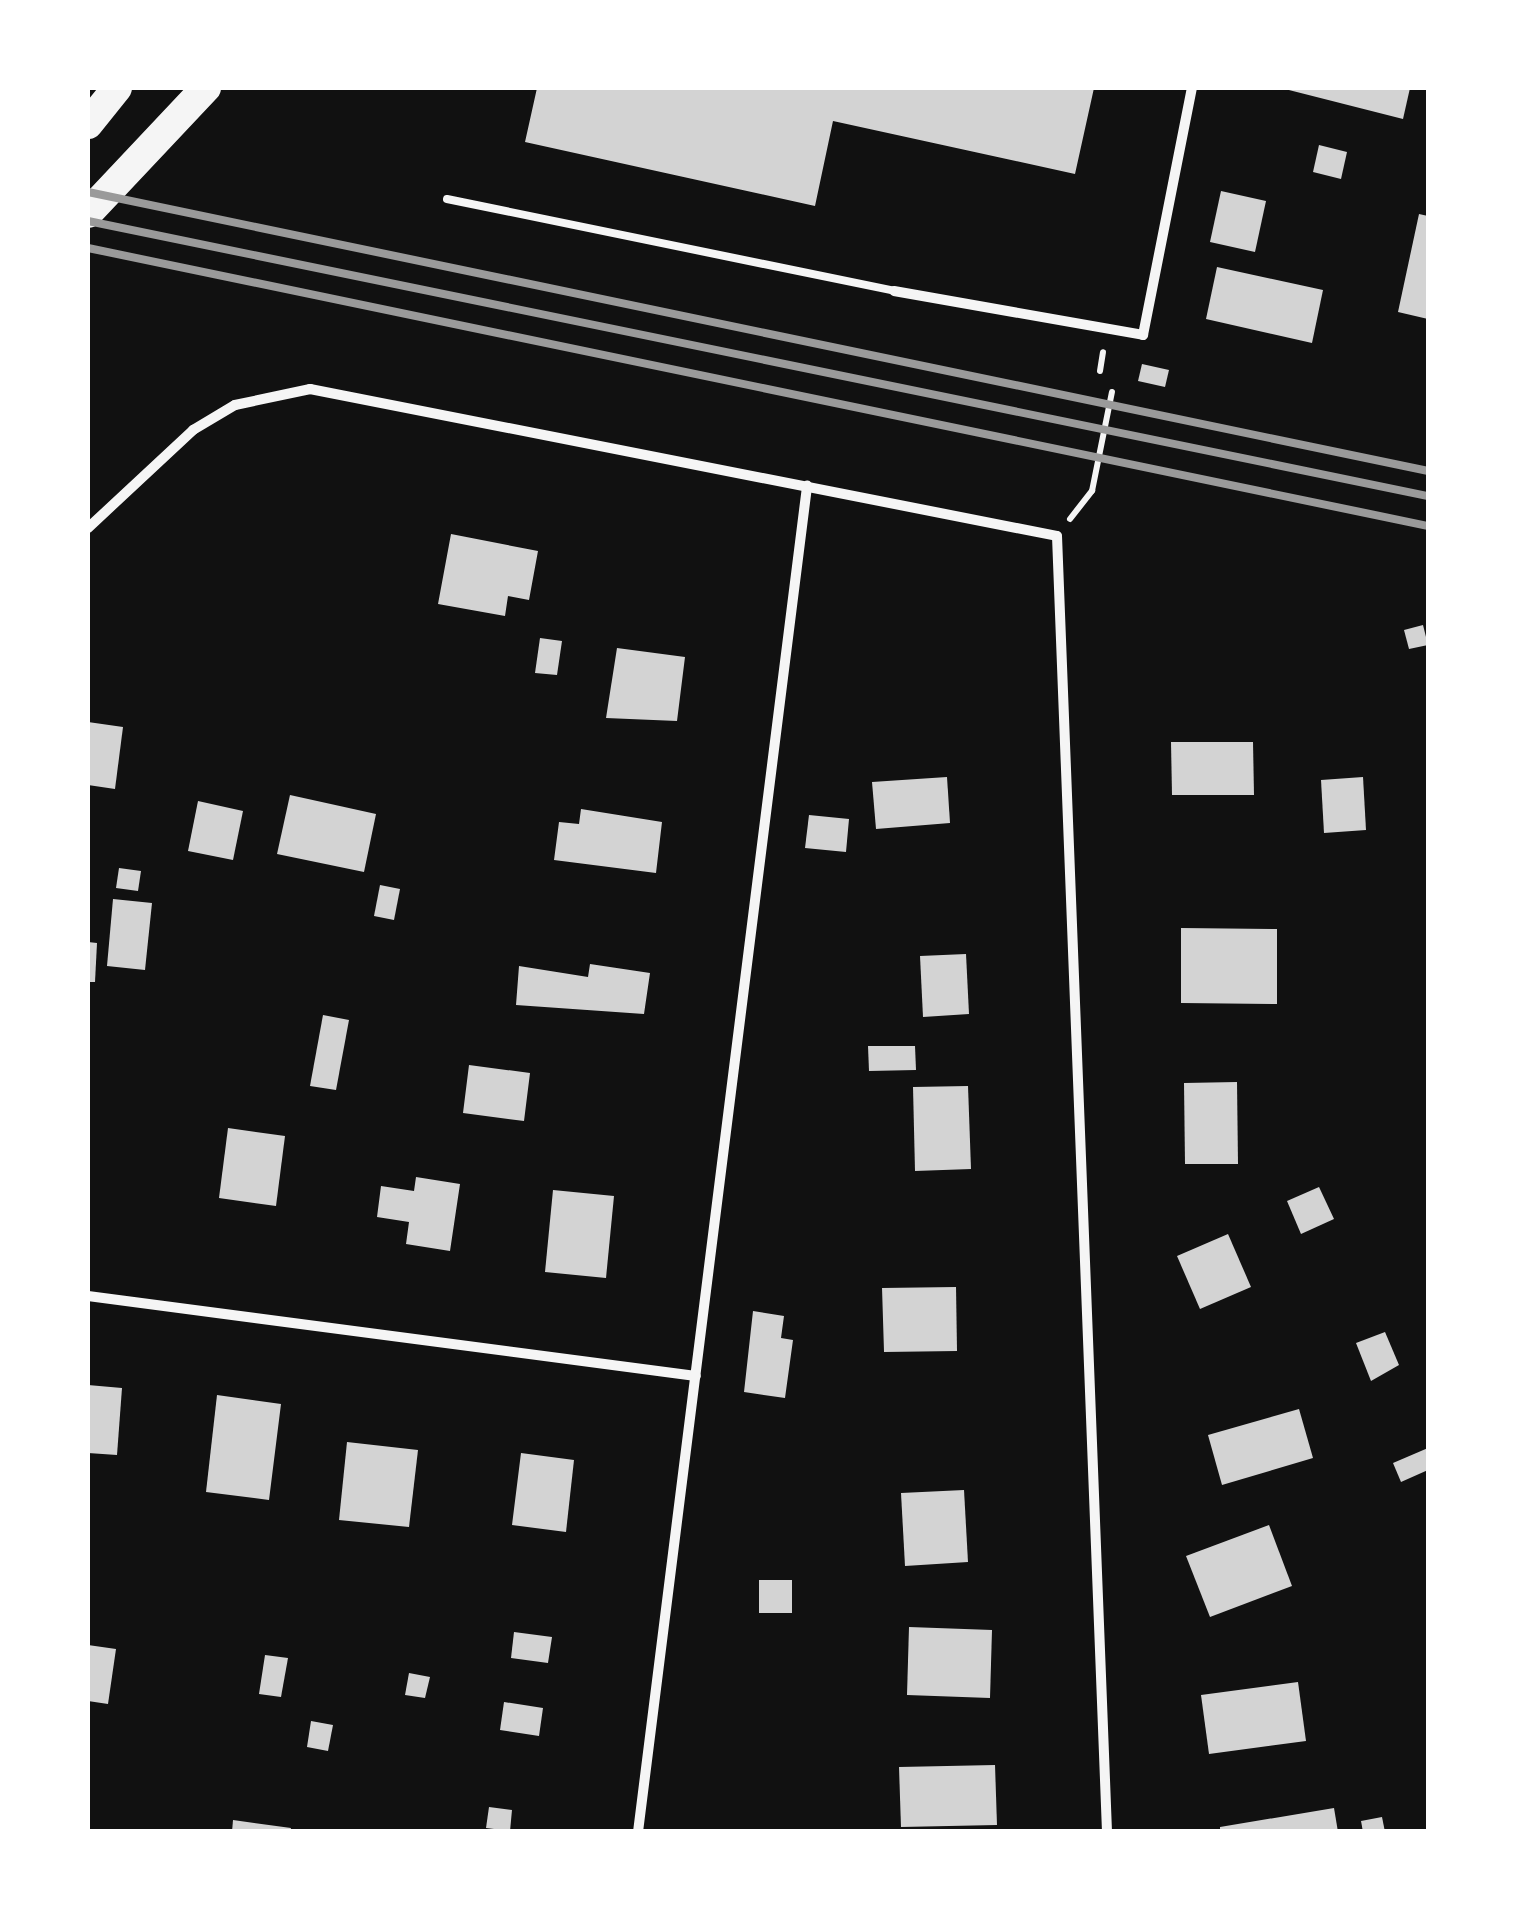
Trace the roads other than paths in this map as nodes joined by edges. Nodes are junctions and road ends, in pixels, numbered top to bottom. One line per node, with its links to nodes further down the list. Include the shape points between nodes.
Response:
1 (117, 88): 4 (highway)
2 (206, 88): 6 (highway)
3 (1192, 88): 7 (street, via 1143,336)
4 (88, 124)
5 (447, 199): 7 (lane)
6 (88, 214)
7 (894, 290)
8 (807, 486): 9 (street, via 310,388 234,405 193,430); 11 (street); 13 (street, via 1057,536)
9 (88, 528)
10 (88, 1296): 11 (street)
11 (696, 1376): 12 (street)
12 (638, 1832)
13 (1107, 1832)

